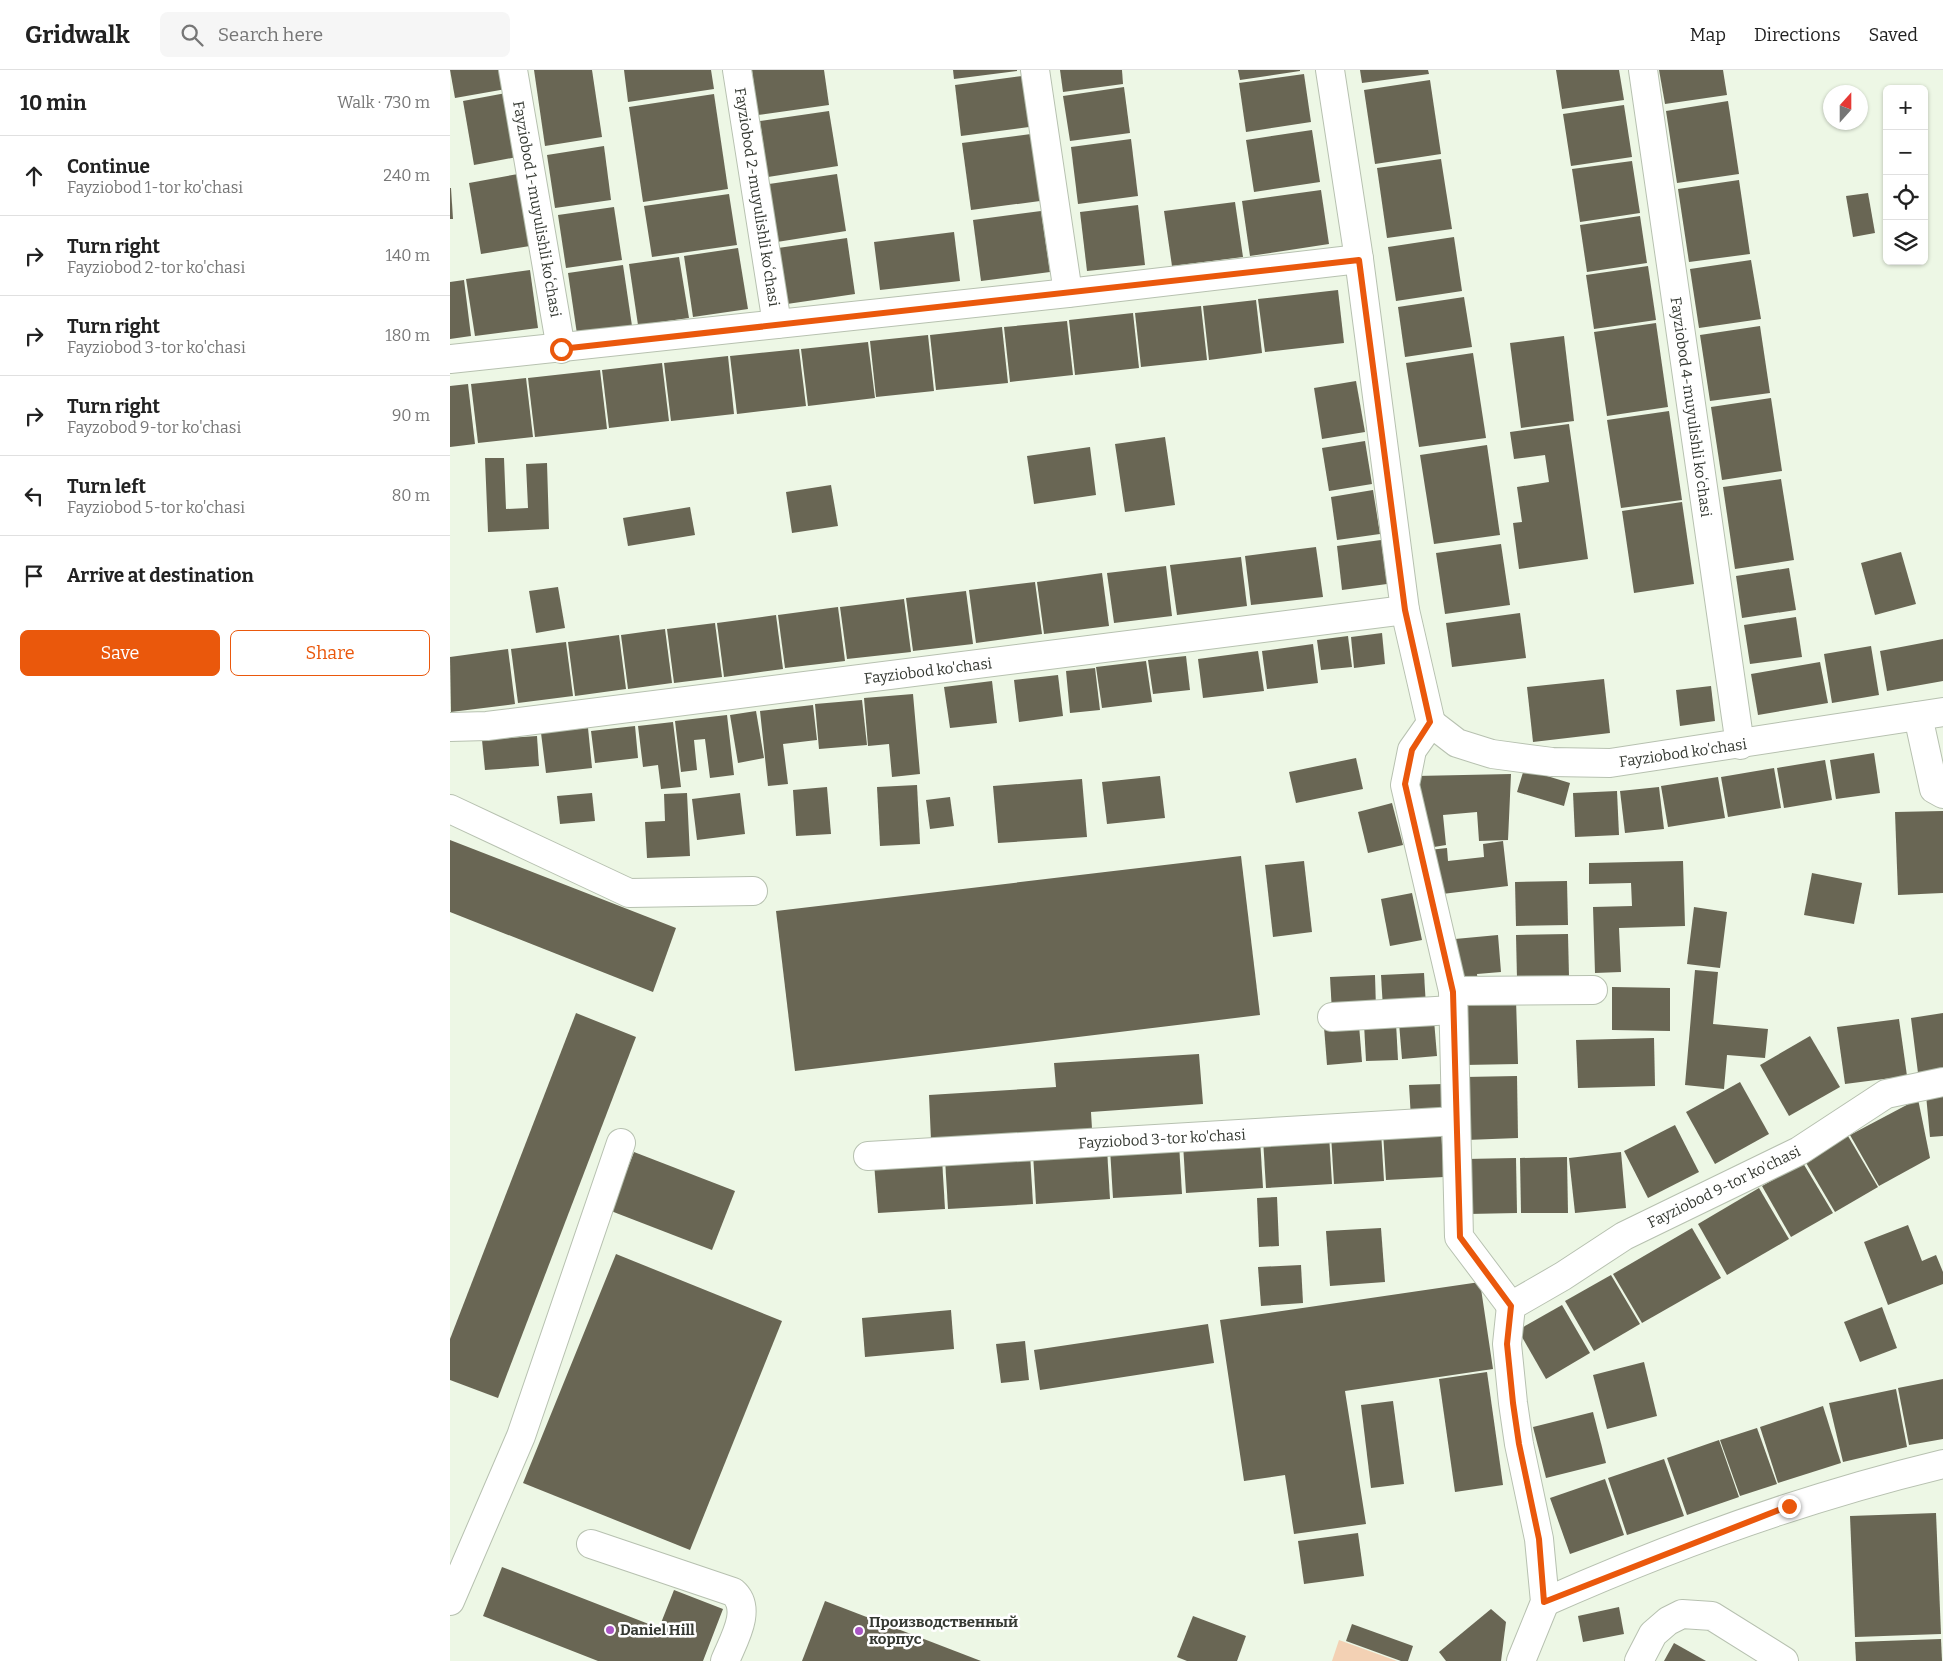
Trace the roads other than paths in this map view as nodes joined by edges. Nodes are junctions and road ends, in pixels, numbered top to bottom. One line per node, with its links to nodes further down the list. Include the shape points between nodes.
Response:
1 (513, 70): 9 (street, Fayziobod 1-muyulishli koʻchasi)
2 (737, 70): 8 (street, Fayziobod 2-muyulishli koʻchasi)
3 (1035, 70): 7 (street)
4 (1330, 70): 6 (street)
5 (1643, 70): 15 (street, Fayziobod 4-muyulishli koʻchasi)
6 (1359, 260): 7 (street); 11 (street)
7 (1068, 293): 8 (street)
8 (777, 324): 9 (street)
9 (561, 349): 10 (street)
10 (450, 359)
11 (1405, 610): 13 (street); 14 (street, Fayziobod ko'chasi, via 487,726)
12 (1930, 714): 15 (street, Fayziobod ko'chasi); 16 (street, via 1934,789)
13 (1430, 722): 15 (street, Fayziobod ko'chasi, via 1466,746 1492,754 1552,762 1610,763); 20 (street, via 1412,750 1405,784)
14 (450, 727)
15 (1740, 745)
16 (1943, 794)
17 (450, 809): 18 (street, via 629,893)
18 (753, 891)
19 (1593, 990): 20 (street)
20 (1453, 1001): 21 (street); 23 (street)
21 (1332, 1017)
22 (1943, 1082): 26 (street, Fayziobod 9-tor ko'chasi, via 1886,1094 1799,1151 1624,1236)
23 (1456, 1121): 25 (street, Fayziobod 3-tor ko'chasi); 26 (street, via 1460,1237)
24 (621, 1143): 29 (street, via 521,1436)
25 (868, 1156)
26 (1511, 1306): 30 (street, via 1507,1344 1513,1403 1539,1539)
27 (1943, 1464): 30 (street, via 1789,1506)
28 (592, 1544): 31 (street, via 733,1592 739,1597 743,1611)
29 (450, 1601)
30 (1544, 1602): 32 (street)
31 (725, 1661)
32 (1521, 1661)
33 (1639, 1661): 34 (street, via 1653,1634 1682,1614 1712,1616)
34 (1784, 1661)

